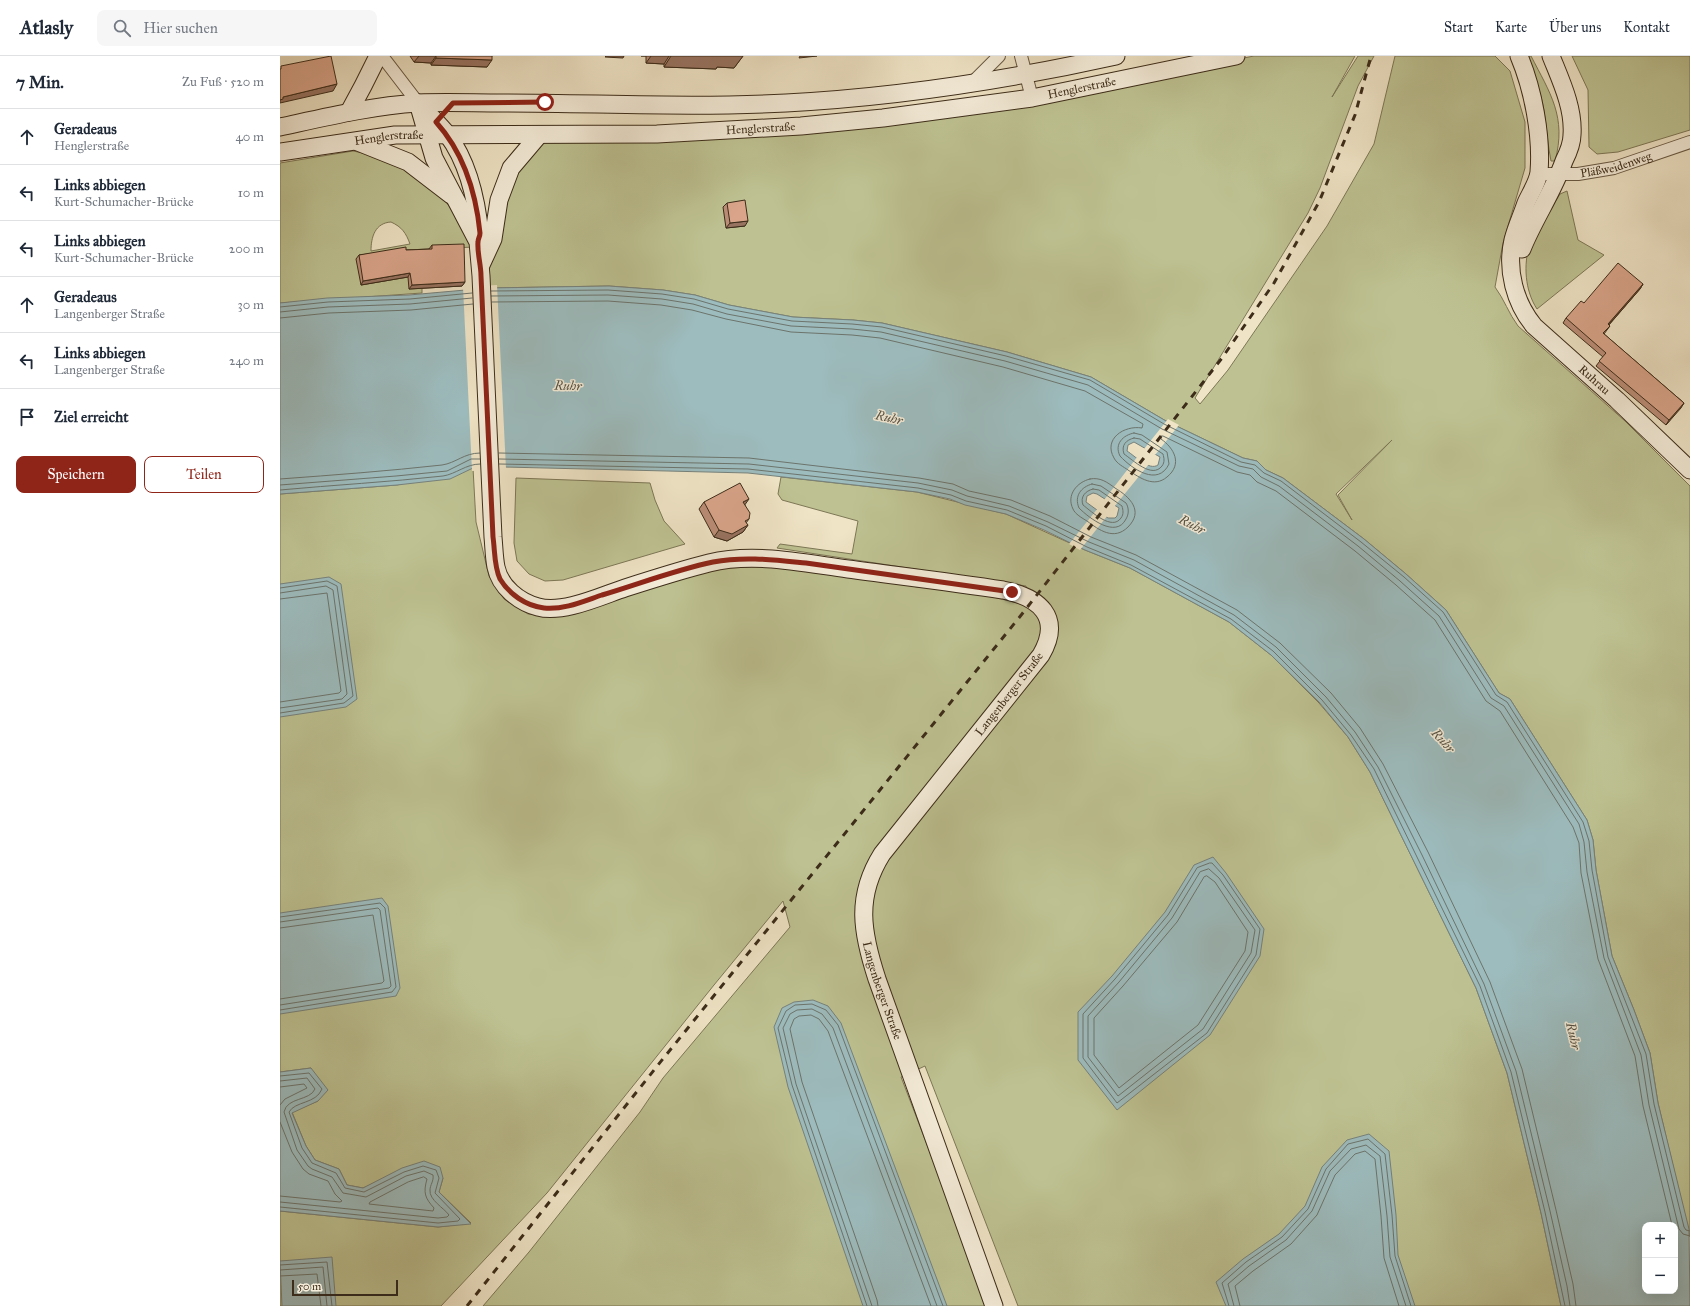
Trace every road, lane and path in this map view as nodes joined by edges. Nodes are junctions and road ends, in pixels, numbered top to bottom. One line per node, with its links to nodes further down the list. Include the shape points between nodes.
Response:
1 (378, 56): 16 (main road)
2 (382, 56): 14 (street)
3 (999, 56): 12 (street)
4 (1021, 56): 11 (street)
5 (1070, 56): 10 (street)
6 (1116, 56): 10 (main road, Henglerstraße)
7 (1236, 56): 13 (main road, Henglerstraße)
8 (1519, 56): 24 (main road, Ruhrau, via 1525,70 1537,123)
9 (1551, 56): 25 (main road, Ruhrau, via 1572,117 1572,136)
10 (1092, 61): 11 (main road, Henglerstraße)
11 (1026, 73): 12 (main road, Henglerstraße); 13 (street)
12 (972, 82): 15 (main road, Henglerstraße, via 880,96 785,103)
13 (1032, 98): 20 (main road, Henglerstraße, via 801,126 657,134)
14 (418, 103): 15 (main road, Henglerstraße); 16 (main road, Henglerstraße); 18 (main road)
15 (453, 103): 18 (main road)
16 (349, 112): 17 (main road, Henglerstraße)
17 (280, 127)
18 (432, 129): 19 (main road, Henglerstraße); 21 (main road, Henglerstraße); 26 (main road, via 434,158)
19 (448, 135): 20 (main road, Henglerstraße); 27 (main road, via 462,161 474,199 480,235)
20 (539, 135): 28 (main road, via 511,168 500,200 493,239)
21 (354, 141): 23 (main road, Henglerstraße); 26 (main road, via 408,162)
22 (1690, 142): 25 (street, Pläßweidenweg, via 1614,168 1578,174)
23 (280, 152)
24 (1539, 174): 25 (street, Pläßweidenweg); 29 (main road, Ruhrau, via 1513,241 1510,270)
25 (1559, 174): 29 (main road, Ruhrau, via 1529,231 1516,263)
26 (454, 198): 27 (main road)
27 (478, 242): 28 (main road, Langenberger Straße)
28 (481, 273): 31 (main road, Langenberger Straße, via 496,568 504,584 519,599 544,608 569,606 712,562 740,559 806,563 1003,590 1031,598 1043,609 1049,634 1041,655 882,854 870,874 864,906 865,930 873,967)
29 (1513, 280): 30 (main road, Ruhrau, via 1519,303 1534,326)
30 (1690, 470)
31 (994, 1306)

